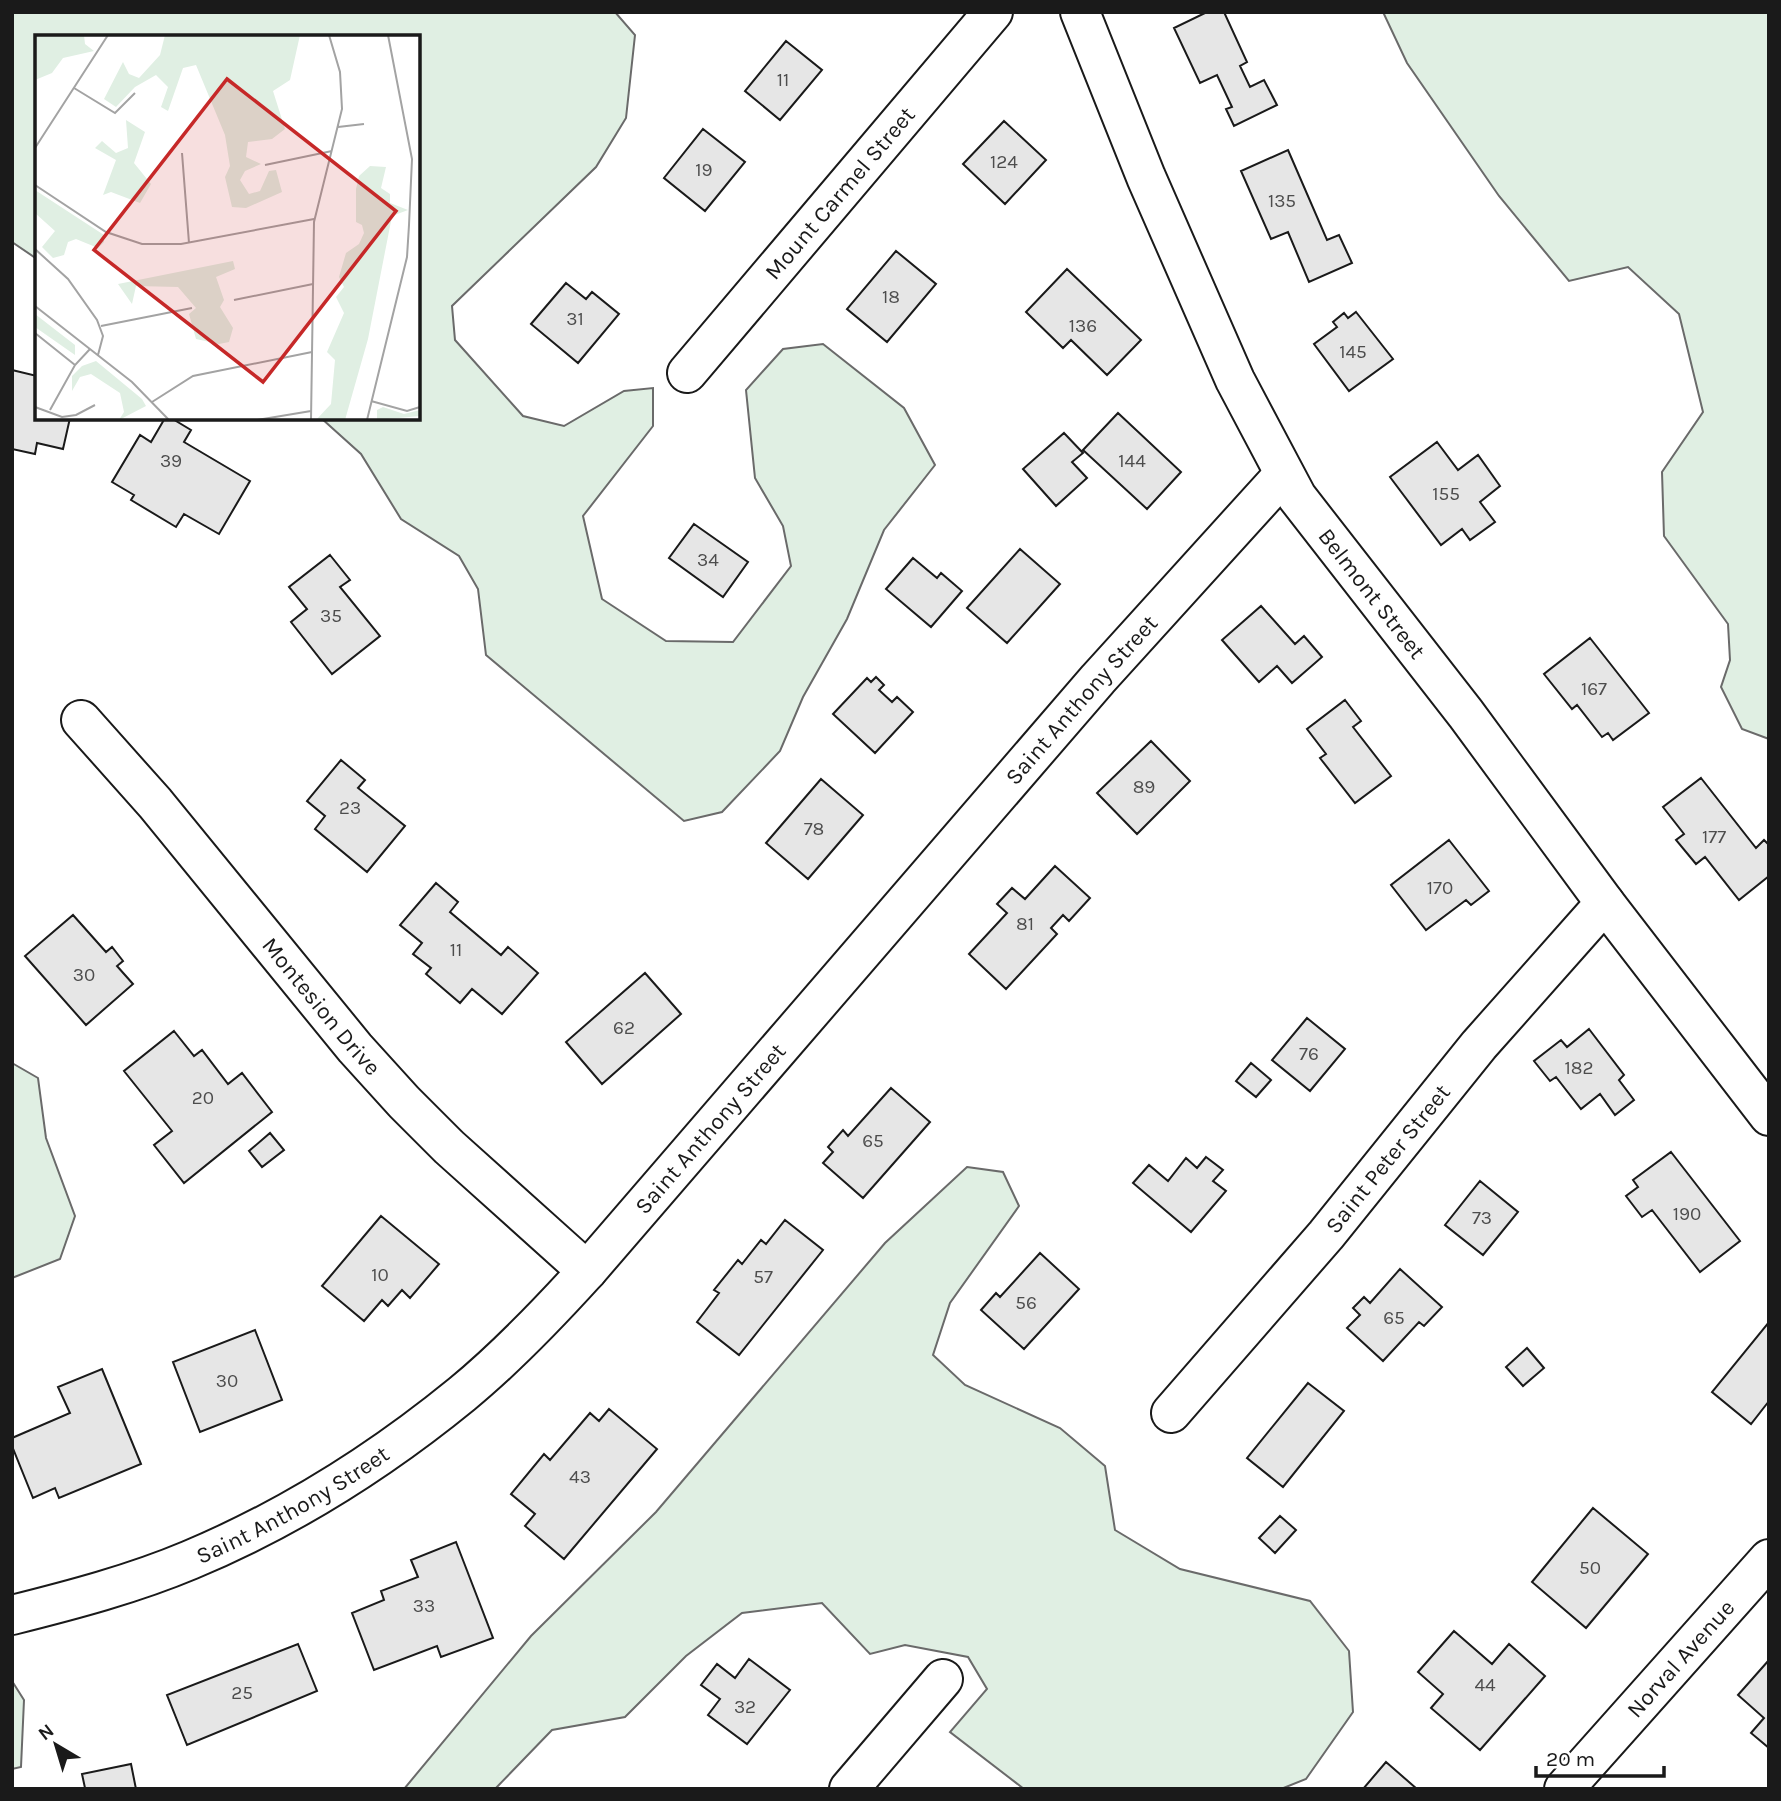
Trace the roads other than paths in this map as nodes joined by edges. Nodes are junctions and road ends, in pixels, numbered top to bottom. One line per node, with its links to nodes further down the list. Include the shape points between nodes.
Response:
1 (993, 12): 3 (street, Mount Carmel Street)
2 (1080, 12): 4 (street, Belmont Street, via 1235,380)
3 (687, 373)
4 (1284, 474): 6 (street, Belmont Street); 8 (street, Saint Anthony Street, via 1098,679)
5 (81, 720): 8 (street, Montesion Drive, via 396,1093)
6 (1605, 903): 7 (street, Belmont Street); 9 (street, Saint Peter Street, via 1479,1045 1325,1235)
7 (1769, 1116)
8 (587, 1271): 11 (street, Saint Anthony Street, via 464,1393 378,1458 286,1514 190,1560 89,1596)
9 (1171, 1413)
10 (1769, 1559): 14 (street, Norval Avenue)
11 (12, 1615)
12 (943, 1679): 13 (street)
13 (849, 1789)
14 (1564, 1789)

